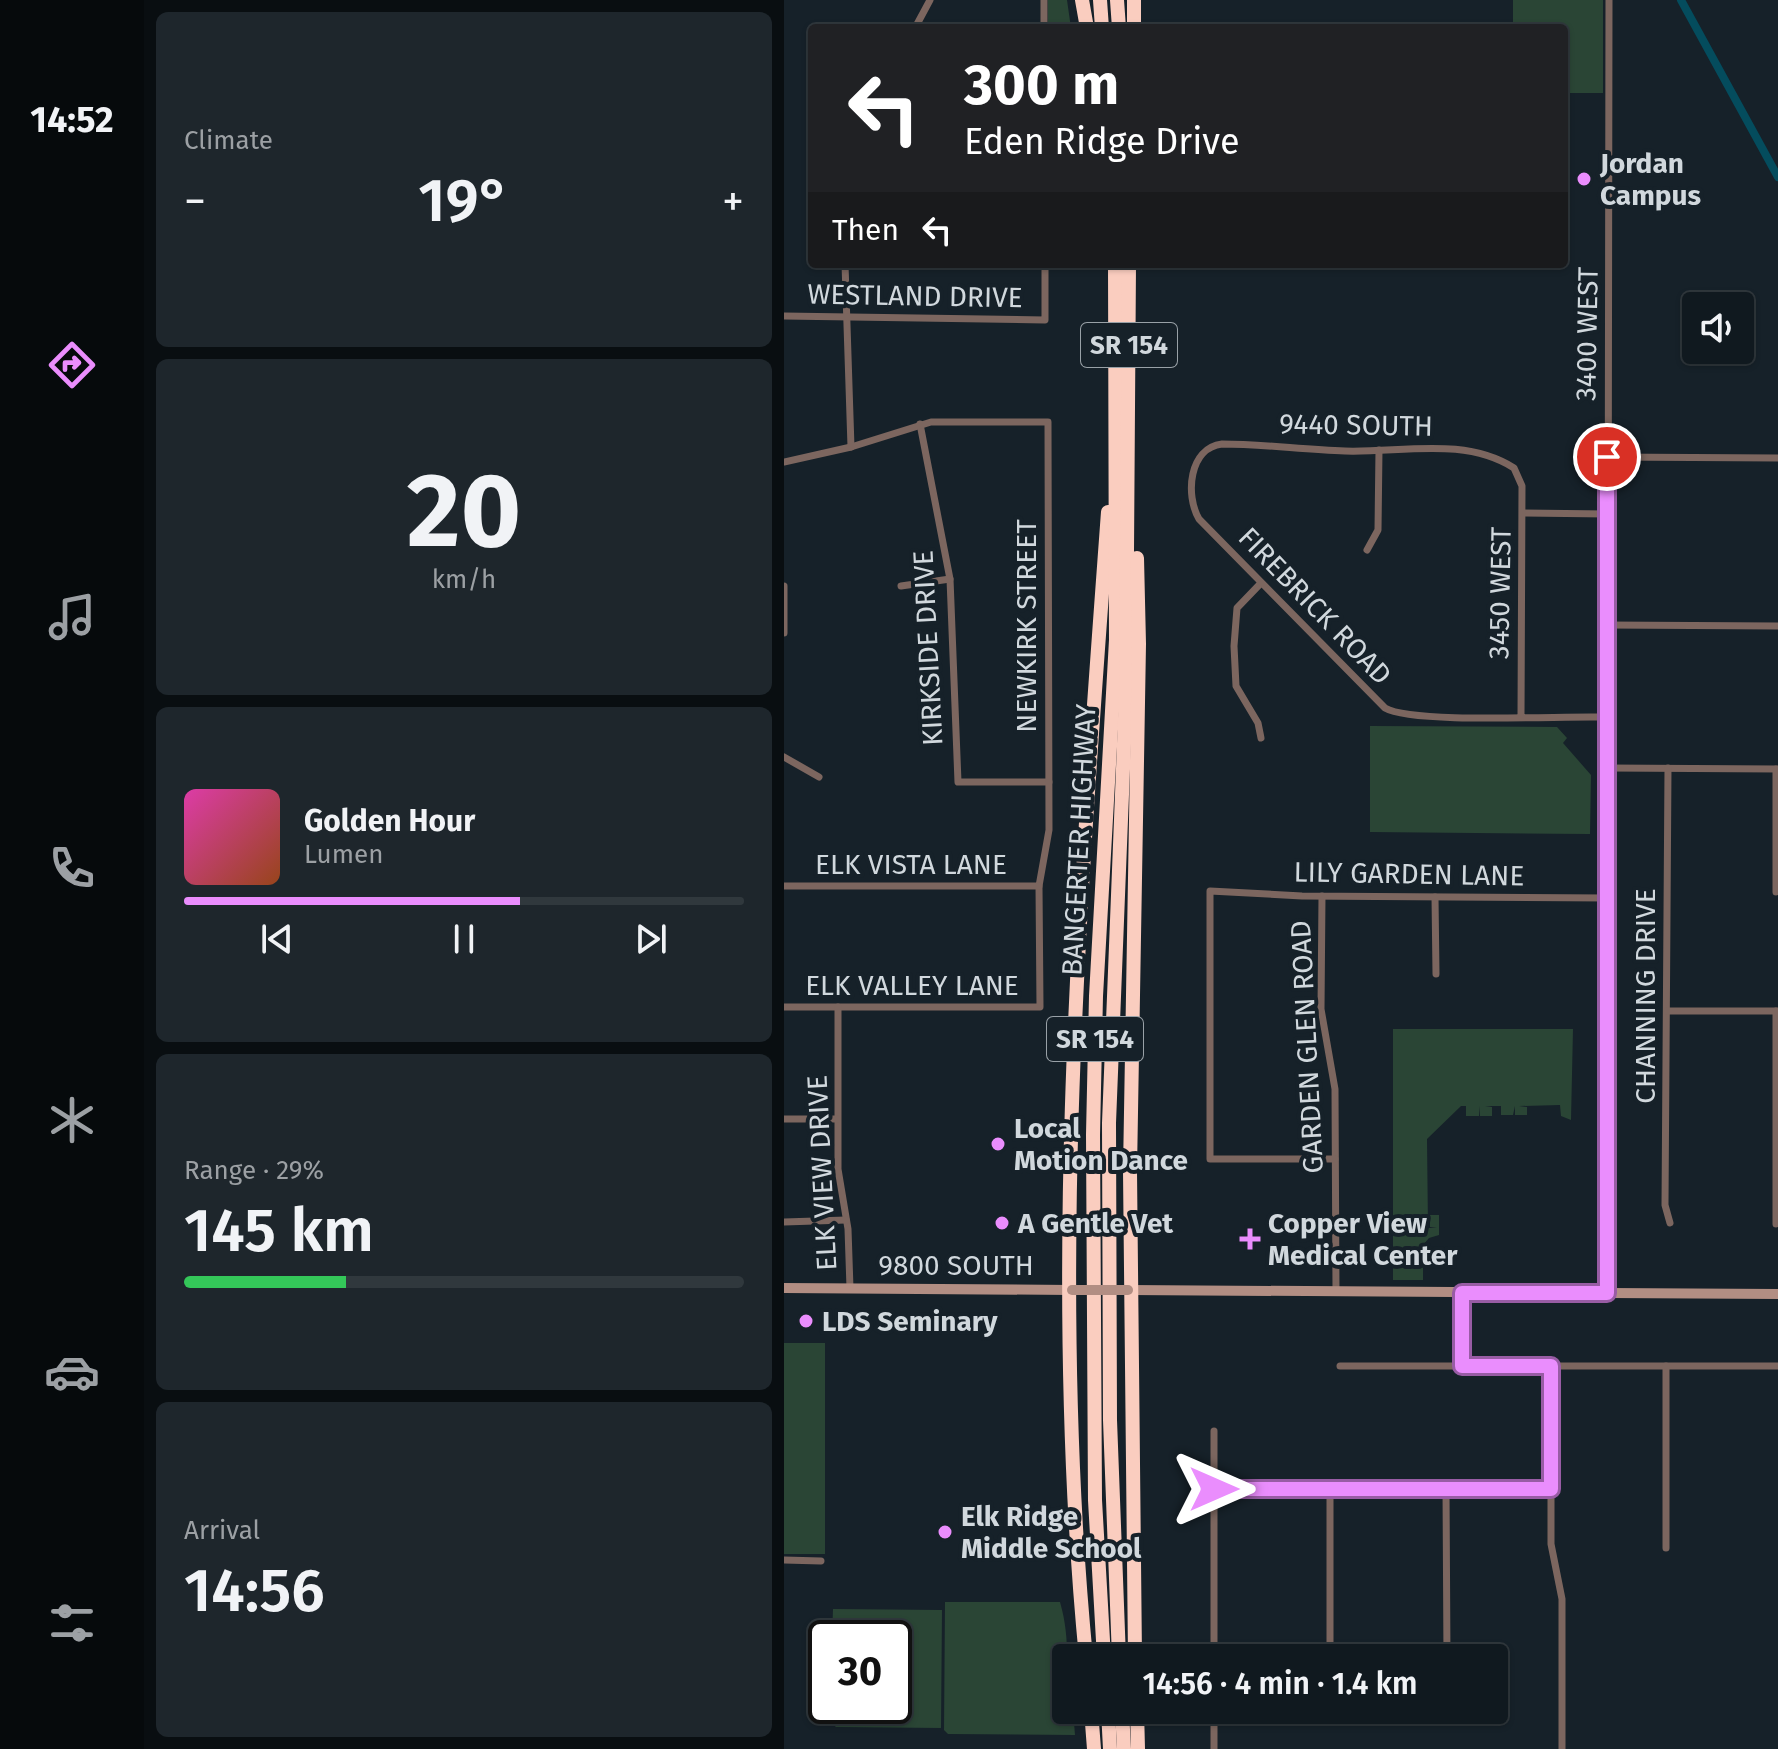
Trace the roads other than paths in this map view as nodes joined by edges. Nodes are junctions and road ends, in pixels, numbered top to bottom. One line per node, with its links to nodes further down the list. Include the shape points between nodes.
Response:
1 (930, 0): 8 (street)
2 (1044, 0): 9 (street)
3 (1082, 0): 10 (highway)
4 (1100, 0): 11 (highway)
5 (1117, 0): 12 (highway)
6 (1134, 0): 13 (highway)
7 (1609, 0): 24 (street, 3400 WEST)
8 (917, 24)
9 (1044, 24)
10 (1086, 24)
11 (1102, 24)
12 (1119, 24)
13 (1134, 24)
14 (845, 268): 19 (street)
15 (1045, 268): 19 (street, WESTLAND DRIVE, via 1045,320)
16 (1115, 268): 20 (highway, BANGERTER HIGHWAY / SR 154)
17 (1129, 268): 20 (highway, BANGERTER HIGHWAY / SR 154)
18 (784, 316): 19 (street, WESTLAND DRIVE)
19 (845, 317): 22 (street)
20 (1123, 423): 69 (highway, via 1074,997); 70 (highway, via 1139,644); 89 (highway, BANGERTER HIGHWAY / SR 154, via 1093,1135 1095,1500); 90 (highway, BANGERTER HIGHWAY / SR 154, via 1126,693 1109,1082 1110,1420)
21 (920, 424): 22 (street); 32 (street, KIRKSIDE DRIVE); 47 (street, NEWKIRK STREET, via 1048,422)
22 (851, 447): 27 (street)
23 (1379, 450): 26 (street, 9440 SOUTH, via 1222,444); 28 (street, 9440 SOUTH, via 1459,451); 31 (street, via 1378,530)
24 (1607, 457): 25 (street); 30 (street, 3400 WEST)
25 (1778, 458)
26 (1197, 460): 33 (street, FIREBRICK ROAD, via 1197,516)
27 (784, 462)
28 (1517, 471): 29 (street, 3450 WEST)
29 (1523, 513): 30 (street); 39 (street, 3450 WEST)
30 (1607, 514): 36 (street, 3400 WEST)
31 (1367, 550)
32 (950, 579): 35 (street); 47 (street, KIRKSIDE DRIVE, via 958,782)
33 (1261, 583): 39 (street, FIREBRICK ROAD, via 1390,711 1411,716); 41 (street, via 1236,612 1234,665 1239,693)
34 (784, 586): 38 (street)
35 (901, 586)
36 (1607, 625): 37 (street); 40 (street, 3400 WEST)
37 (1778, 626)
38 (784, 633)
39 (1521, 716): 40 (street, FIREBRICK ROAD)
40 (1608, 717): 43 (street, 3400 WEST)
41 (1261, 738)
42 (784, 757): 46 (street)
43 (1608, 768): 44 (street); 53 (street, 3400 WEST)
44 (1668, 768): 45 (street); 58 (street, CHANNING DRIVE)
45 (1777, 769): 50 (street)
46 (819, 777)
47 (1049, 782): 49 (street, NEWKIRK STREET, via 1049,830)
48 (784, 886): 49 (street, ELK VISTA LANE)
49 (1039, 886): 57 (street, NEWKIRK STREET)
50 (1776, 892)
51 (1322, 896): 52 (street, LILY GARDEN LANE); 62 (street, GARDEN GLEN ROAD, via 1321,1009 1334,1078); 62 (street, LILY GARDEN LANE, via 1210,891 1210,1159)
52 (1435, 897): 53 (street, LILY GARDEN LANE); 54 (street)
53 (1607, 898): 73 (street, 3400 WEST)
54 (1436, 974)
55 (784, 1007): 56 (street, ELK VALLEY LANE)
56 (838, 1007): 57 (street, ELK VALLEY LANE); 61 (street, ELK VIEW DRIVE)
57 (1040, 1007)
58 (1667, 1011): 59 (street); 65 (street, CHANNING DRIVE, via 1665,1205)
59 (1777, 1011): 66 (street)
60 (784, 1119): 61 (street)
61 (837, 1119): 63 (street, ELK VIEW DRIVE)
62 (1335, 1159): 71 (street, GARDEN GLEN ROAD)
63 (846, 1220): 64 (street); 68 (street, ELK VIEW DRIVE)
64 (784, 1222)
65 (1670, 1223)
66 (1776, 1224)
67 (784, 1288): 68 (main road, 9800 SOUTH)
68 (850, 1288): 69 (main road, 9800 SOUTH)
69 (1071, 1290): 70 (main road, 9800 SOUTH, bridge); 88 (highway, via 1072,1512)
70 (1130, 1290): 71 (main road, 9800 SOUTH); 91 (highway)
71 (1336, 1292): 72 (main road, 9800 SOUTH)
72 (1462, 1293): 73 (main road, 9800 SOUTH); 76 (street)
73 (1607, 1293): 74 (main road, 9800 SOUTH)
74 (1778, 1294)
75 (1340, 1366): 76 (street)
76 (1462, 1366): 77 (street)
77 (1551, 1366): 78 (street); 84 (street)
78 (1666, 1366): 79 (street); 85 (street)
79 (1778, 1366)
80 (1214, 1431): 81 (street)
81 (1214, 1489): 82 (street); 92 (street)
82 (1330, 1489): 83 (street); 93 (street)
83 (1446, 1489): 84 (street); 94 (street)
84 (1551, 1489): 105 (street, via 1552,1554 1562,1599)
85 (1666, 1548)
86 (784, 1560): 87 (street)
87 (821, 1561)
88 (1085, 1644)
89 (1103, 1644)
90 (1118, 1644)
91 (1135, 1644)
92 (1214, 1644)
93 (1330, 1644)
94 (1447, 1644)
95 (1092, 1724): 100 (highway)
96 (1109, 1724): 101 (highway)
97 (1123, 1724): 102 (highway)
98 (1137, 1724): 103 (highway)
99 (1214, 1724): 104 (street)
100 (1094, 1749)
101 (1110, 1749)
102 (1124, 1749)
103 (1138, 1749)
104 (1214, 1749)
105 (1562, 1749)

